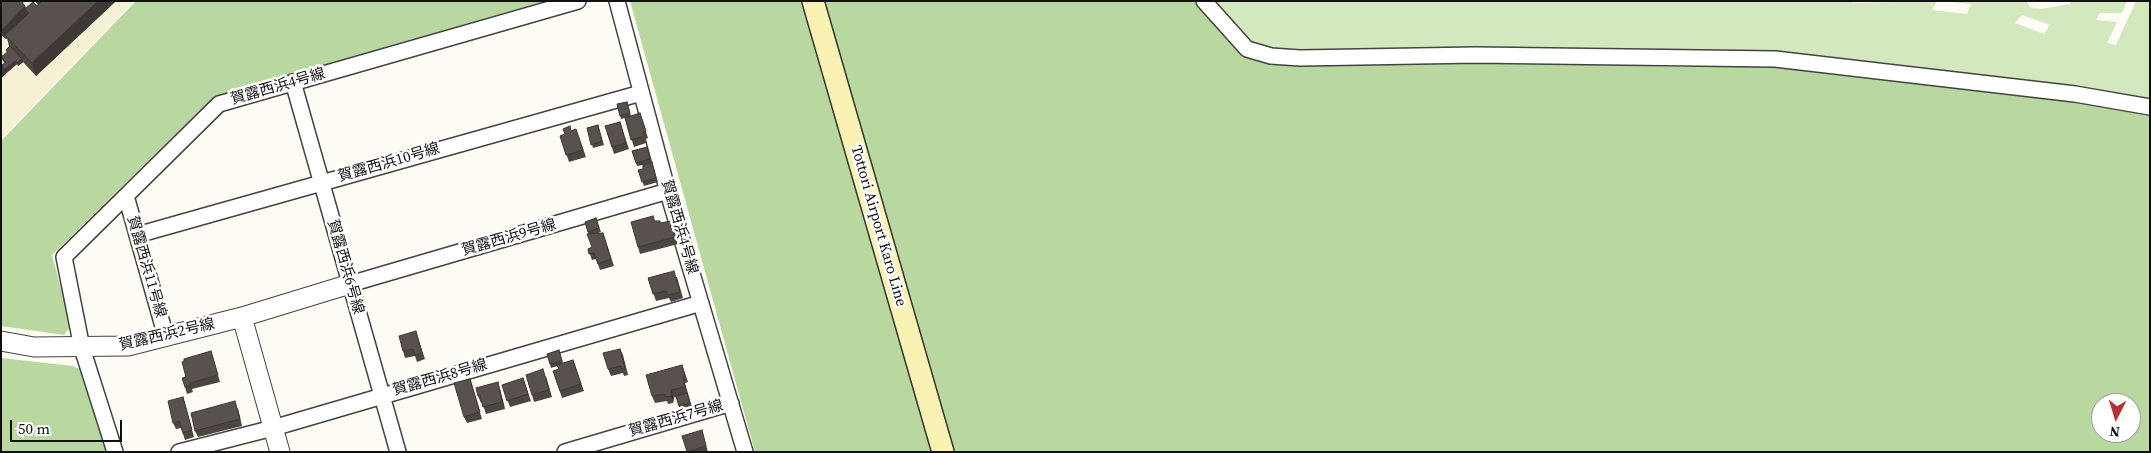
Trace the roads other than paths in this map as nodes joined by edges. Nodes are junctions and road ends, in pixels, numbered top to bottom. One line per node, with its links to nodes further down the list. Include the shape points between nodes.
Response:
1 (578, 1): 5 (street, 賀露西浜4号線)
2 (617, 1): 6 (street, 賀露西浜4号線)
3 (813, 1): 27 (main road, Tottori Airport Karo Line)
4 (1204, 1): 7 (street, via 1247,49 1271,56 1776,59 2075,94)
5 (293, 82): 8 (street, 賀露西浜6号線); 10 (street, 賀露西浜4号線, via 219,104)
6 (641, 93): 8 (street, 賀露西浜10号線); 9 (street, 賀露西浜4号線)
7 (2150, 107)
8 (322, 182): 11 (street, 賀露西浜10号線); 12 (street, 賀露西浜6号線)
9 (668, 191): 12 (street, 賀露西浜9号線); 13 (street, 賀露西浜4号線)
10 (126, 196): 11 (street, 賀露西浜11号線); 17 (street, 賀露西浜4号線, via 64,257)
11 (137, 235): 15 (street, 賀露西浜11号線)
12 (350, 284): 14 (street, 賀露西浜2号線); 18 (street, 賀露西浜6号線)
13 (701, 303): 18 (street, 賀露西浜8号線); 19 (street, 賀露西浜4号線)
14 (242, 317): 15 (street, 賀露西浜2号線); 20 (street)
15 (166, 337): 17 (street, 賀露西浜2号線, via 128,346)
16 (1, 341): 17 (street, 賀露西浜2号線, via 34,347)
17 (82, 348): 22 (street)
18 (382, 395): 20 (street, 賀露西浜8号線); 25 (street, 賀露西浜6号線)
19 (730, 403): 21 (street, 賀露西浜7号線); 26 (street, 賀露西浜4号線)
20 (273, 428): 23 (street, 賀露西浜8号線); 24 (street)
21 (569, 451)
22 (115, 452)
23 (179, 452)
24 (280, 452)
25 (398, 452)
26 (745, 452)
27 (943, 452)

